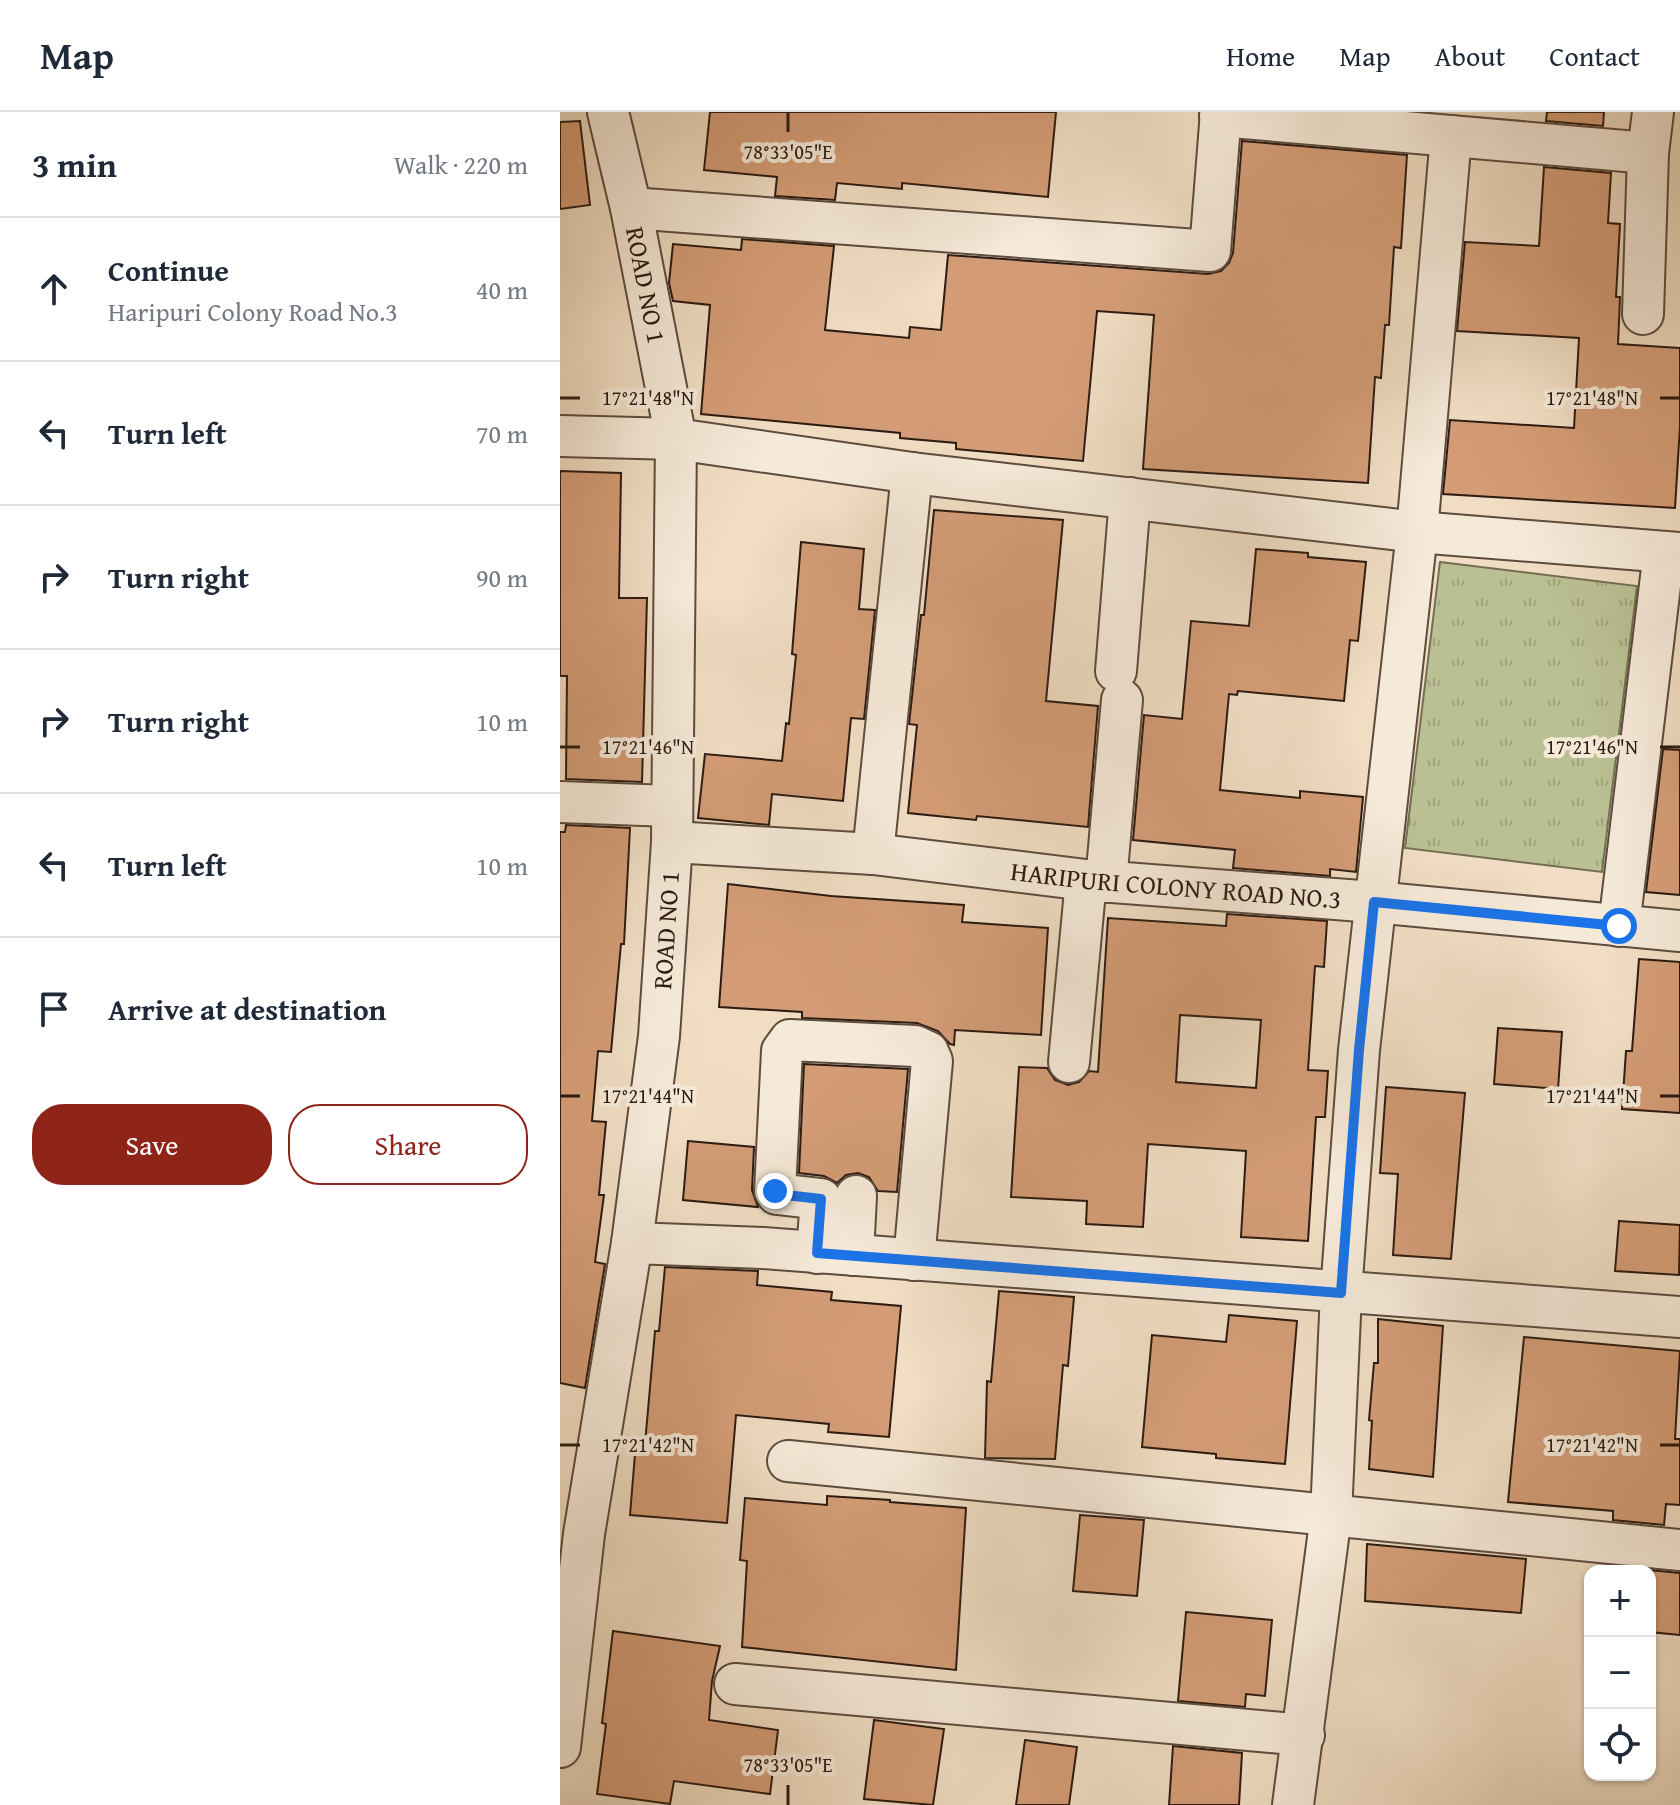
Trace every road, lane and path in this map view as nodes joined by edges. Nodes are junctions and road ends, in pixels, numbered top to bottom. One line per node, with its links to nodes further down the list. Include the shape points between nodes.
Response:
1 (608, 112): 6 (street, ROAD NO 1)
2 (1653, 112): 5 (street)
3 (1220, 114): 4 (street); 6 (street, via 1210,251)
4 (1451, 136): 5 (street); 12 (street)
5 (1648, 153): 7 (street)
6 (631, 208): 9 (street, ROAD NO 1)
7 (1643, 314)
8 (560, 436): 9 (street)
9 (676, 439): 10 (street); 15 (street, ROAD NO 1)
10 (912, 473): 11 (street); 16 (street)
11 (1130, 498): 12 (street); 17 (street, via 1119,686)
12 (1417, 532): 13 (street); 18 (street)
13 (1672, 552): 19 (street)
14 (560, 802): 15 (street, HARIPURI COLONY ROAD NO.3)
15 (672, 824): 16 (street, HARIPURI COLONY ROAD NO.3); 23 (street, ROAD NO 1, via 659,1036)
16 (873, 854): 17 (street, HARIPURI COLONY ROAD NO.3)
17 (1096, 881): 18 (street, HARIPURI COLONY ROAD NO.3); 21 (street)
18 (1374, 902): 19 (street, HARIPURI COLONY ROAD NO.3); 26 (street)
19 (1619, 926): 20 (street, HARIPURI COLONY ROAD NO.3)
20 (1680, 931)
21 (1069, 1062)
22 (856, 1196): 24 (street)
23 (632, 1243): 24 (street); 32 (street, ROAD NO 1, via 584,1534)
24 (835, 1254): 25 (street); 25 (street, via 821,1199 775,1191 782,1051 790,1040 915,1046 930,1056)
25 (914, 1260): 26 (street)
26 (1341, 1293): 27 (street); 29 (street)
27 (1680, 1317)
28 (788, 1461): 29 (street)
29 (1331, 1515): 30 (street); 33 (street)
30 (1680, 1550)
31 (735, 1684): 33 (street)
32 (561, 1733)
33 (1304, 1735): 34 (street)
34 (1293, 1805)

